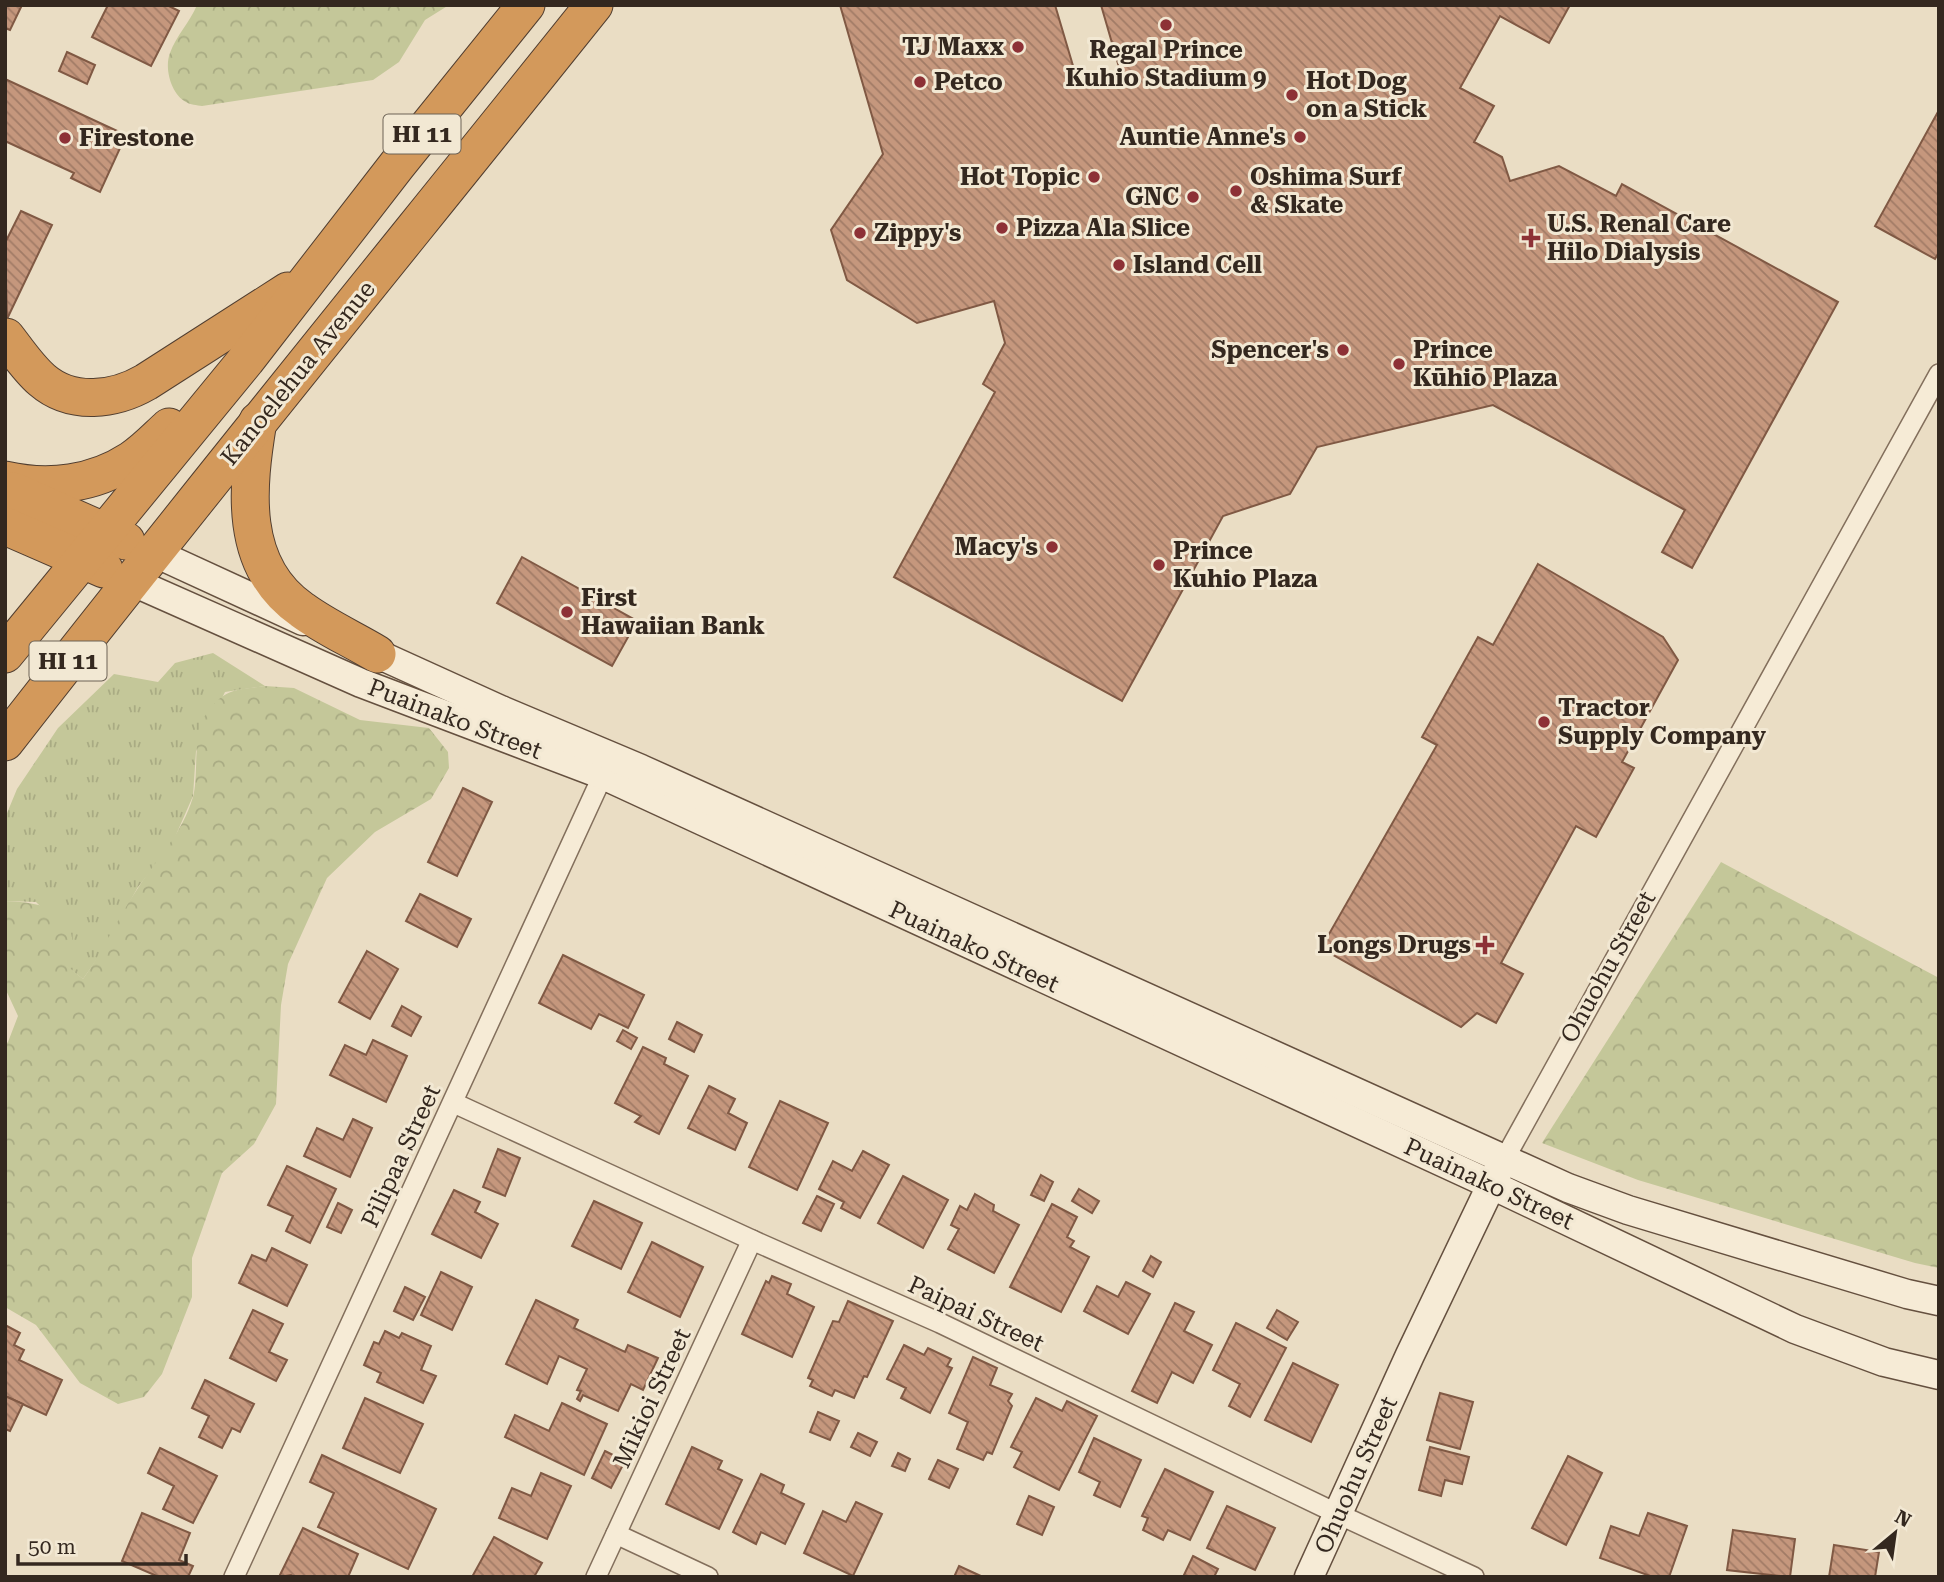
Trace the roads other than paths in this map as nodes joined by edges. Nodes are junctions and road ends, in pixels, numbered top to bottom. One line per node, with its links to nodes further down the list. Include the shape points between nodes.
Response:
1 (526, 5): 3 (highway, Kanoelehua Avenue / HI 11)
2 (594, 5): 7 (highway, Kanoelehua Avenue / HI 11)
3 (307, 279): 4 (highway, via 146,382 109,397 82,397 56,389 34,372); 5 (highway, Kanoelehua Avenue / HI 11)
4 (6, 337)
5 (246, 360): 8 (highway, via 132,459 98,477 60,485); 11 (highway, Kanoelehua Avenue / HI 11)
6 (1939, 374): 20 (street, Ohuohu Street)
7 (258, 420): 12 (highway, Kanoelehua Avenue / HI 11); 16 (highway, via 249,513 264,566 300,609)
8 (5, 480)
9 (5, 488): 11 (highway, Puainako Street)
10 (5, 526): 13 (highway, Puainako Street)
11 (105, 532): 12 (highway, Puainako Street); 13 (highway, Kanoelehua Avenue / HI 11)
12 (153, 552): 14 (highway, Kanoelehua Avenue / HI 11); 16 (street, Puainako Street)
13 (84, 560): 14 (highway, Puainako Street); 15 (highway, Kanoelehua Avenue / HI 11)
14 (131, 581): 17 (highway, Kanoelehua Avenue / HI 11); 18 (street, Puainako Street, via 361,683)
15 (5, 654)
16 (377, 654): 18 (street, Puainako Street, via 501,710)
17 (5, 742)
18 (607, 766): 19 (street, Pilipaa Street); 20 (street, Puainako Street)
19 (454, 1103): 21 (street, Paipai Street); 26 (street, Pilipaa Street)
20 (1498, 1172): 22 (street, Puainako Street, via 1568,1188 1628,1210); 23 (street, Puainako Street, via 1796,1329 1884,1362); 24 (street, Ohuohu Street)
21 (752, 1240): 24 (street, Paipai Street, via 940,1323); 25 (street, Mikioi Street)
22 (1939, 1301)
23 (1939, 1375)
24 (1338, 1514): 29 (street, Ohuohu Street); 30 (street, Paipai Street)
25 (616, 1534): 27 (street, Mikioi Street); 28 (street)
26 (234, 1577)
27 (597, 1577)
28 (708, 1577)
29 (1309, 1577)
30 (1474, 1577)

